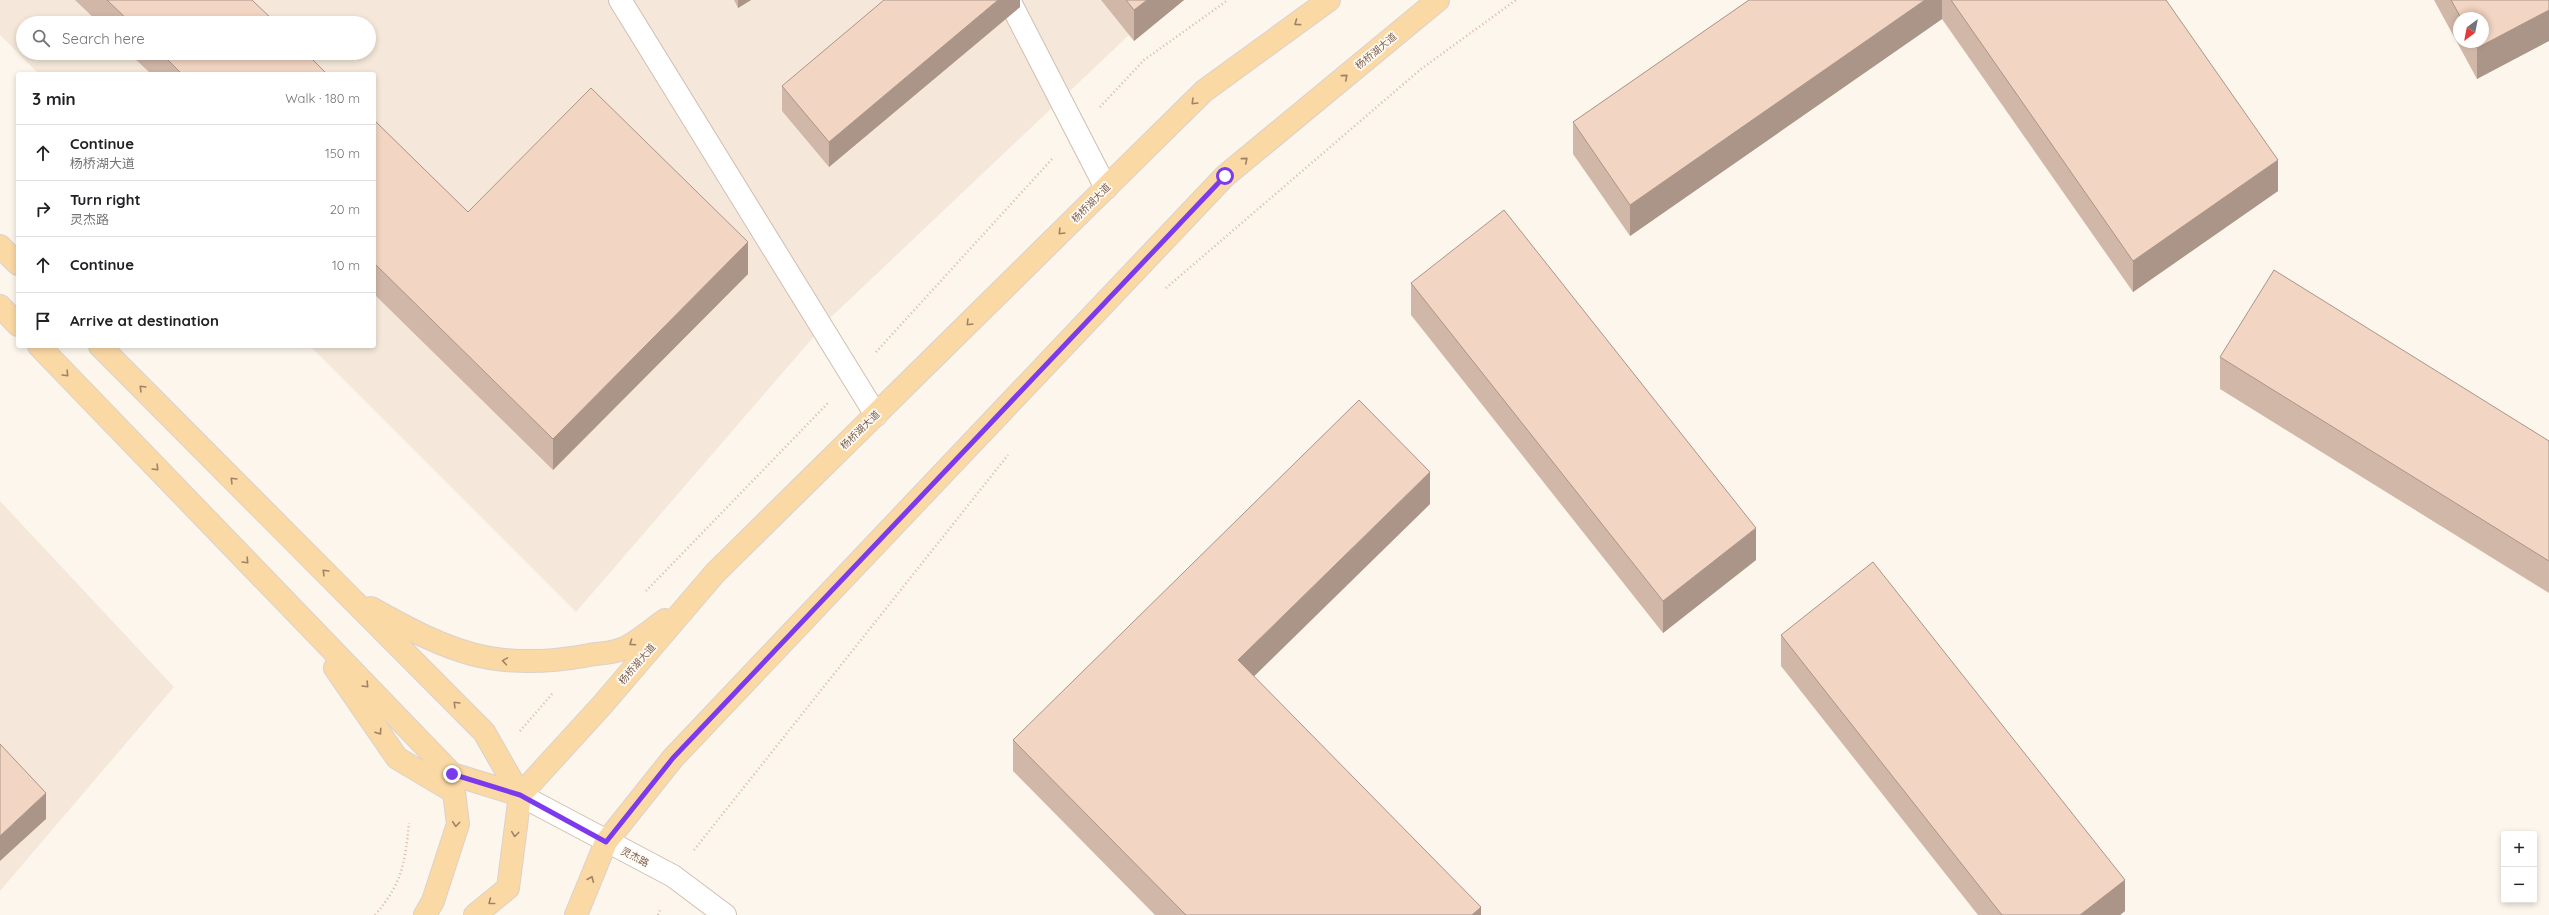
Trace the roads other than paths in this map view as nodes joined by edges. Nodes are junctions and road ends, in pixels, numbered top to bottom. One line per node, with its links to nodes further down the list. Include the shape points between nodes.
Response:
1 (620, 0): 12 (street)
2 (1008, 0): 5 (street)
3 (1329, 0): 5 (main road, 杨桥湖大道, one-way to 5, via 1204,91)
4 (1438, 0): 17 (main road, 杨桥湖大道, one-way to 4, via 673,758 1225,176)
5 (1106, 188): 12 (main road, 杨桥湖大道, one-way to 12)
6 (0, 246): 7 (main road)
7 (16, 262)
8 (0, 306): 9 (main road)
9 (16, 323)
10 (41, 348): 15 (main road, one-way to 15)
11 (102, 348): 13 (main road, one-way to 11)
12 (876, 414): 14 (main road, 杨桥湖大道, via 715,573)
13 (348, 596): 14 (main road, one-way to 13, via 622,649 556,661 509,662 456,651 418,635); 16 (main road, one-way to 13, via 484,732)
14 (688, 605): 16 (main road, 杨桥湖大道)
15 (302, 619): 16 (main road, one-way to 16, via 452,774); 18 (main road, one-way to 18, via 397,758 454,792 458,824 433,901)
16 (520, 795): 17 (street, 灵杰路); 19 (main road, one-way to 19, via 508,888)
17 (606, 842): 20 (main road, 杨桥湖大道, one-way to 17); 21 (street, 灵杰路, via 673,876)
18 (425, 915)
19 (474, 915)
20 (576, 915)
21 (725, 915)

